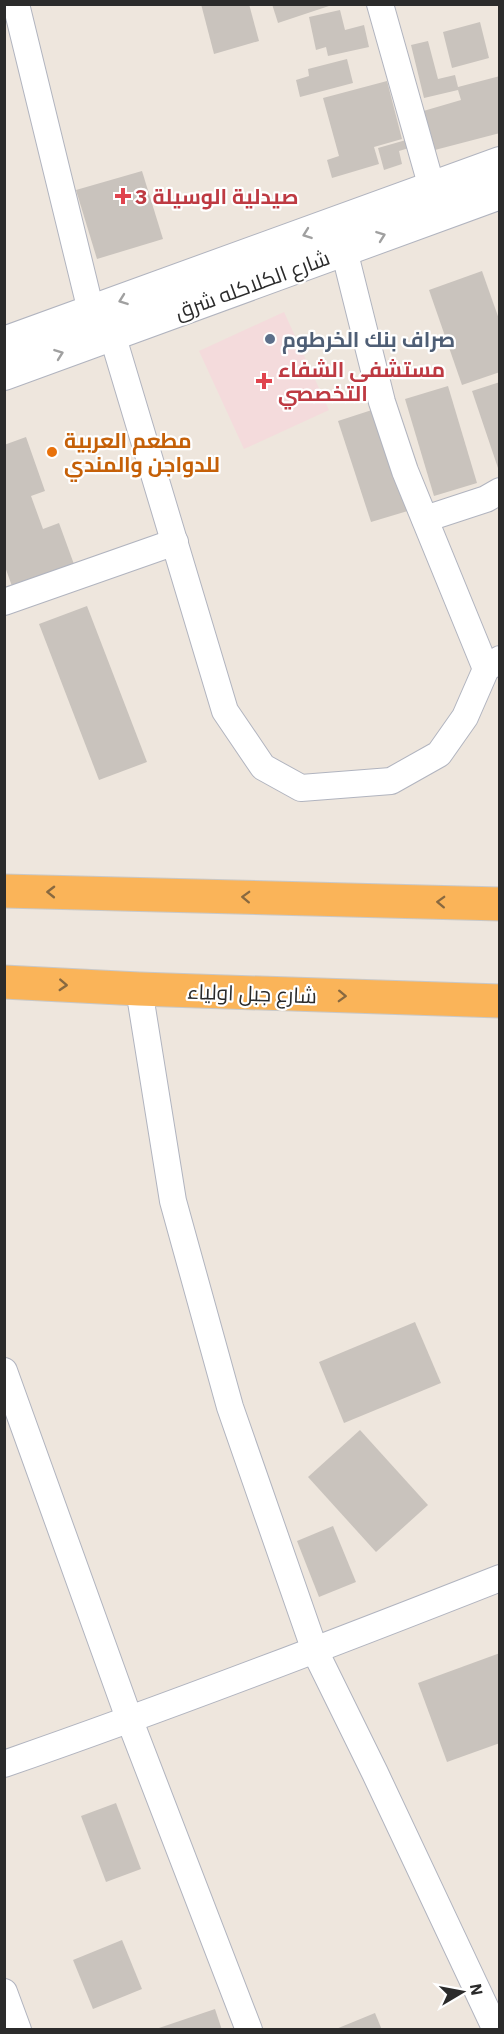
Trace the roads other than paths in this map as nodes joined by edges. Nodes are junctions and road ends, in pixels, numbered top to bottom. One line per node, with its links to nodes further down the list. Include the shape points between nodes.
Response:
1 (16, 4): 7 (street)
2 (380, 4): 4 (street)
3 (500, 163): 4 (street, شارع الكلاكله شرق)
4 (432, 188): 7 (street, شارع الكلاكله شرق, one-way to 7)
5 (500, 193): 6 (street, شارع الكلاكله شرق, one-way to 5)
6 (344, 250): 8 (street, شارع الكلاكله شرق); 12 (street, via 382,402)
7 (91, 311): 9 (street, شارع الكلاكله شرق)
8 (112, 334): 10 (street, شارع الكلاكله شرق, one-way to 8); 13 (street)
9 (4, 343)
10 (4, 374)
11 (500, 490): 12 (street, via 486,499)
12 (425, 519): 15 (street)
13 (175, 542): 14 (street); 15 (street, via 225,711 263,767 301,788 391,781 439,754 465,717)
14 (4, 602)
15 (493, 664)
16 (4, 891): 17 (highway, one-way to 16)
17 (500, 904)
18 (4, 982): 19 (highway, شارع جبل اولياء, one-way to 19)
19 (139, 990): 20 (highway, شارع جبل اولياء, one-way to 20); 23 (street, via 173,1201 230,1407)
20 (500, 1001)
21 (4, 1371): 24 (street)
22 (500, 1578): 23 (street)
23 (315, 1651): 24 (street); 29 (street)
24 (130, 1721): 25 (street); 28 (street)
25 (4, 1764)
26 (4, 1992): 27 (street)
27 (18, 2030)
28 (249, 2030)
29 (496, 2030)

